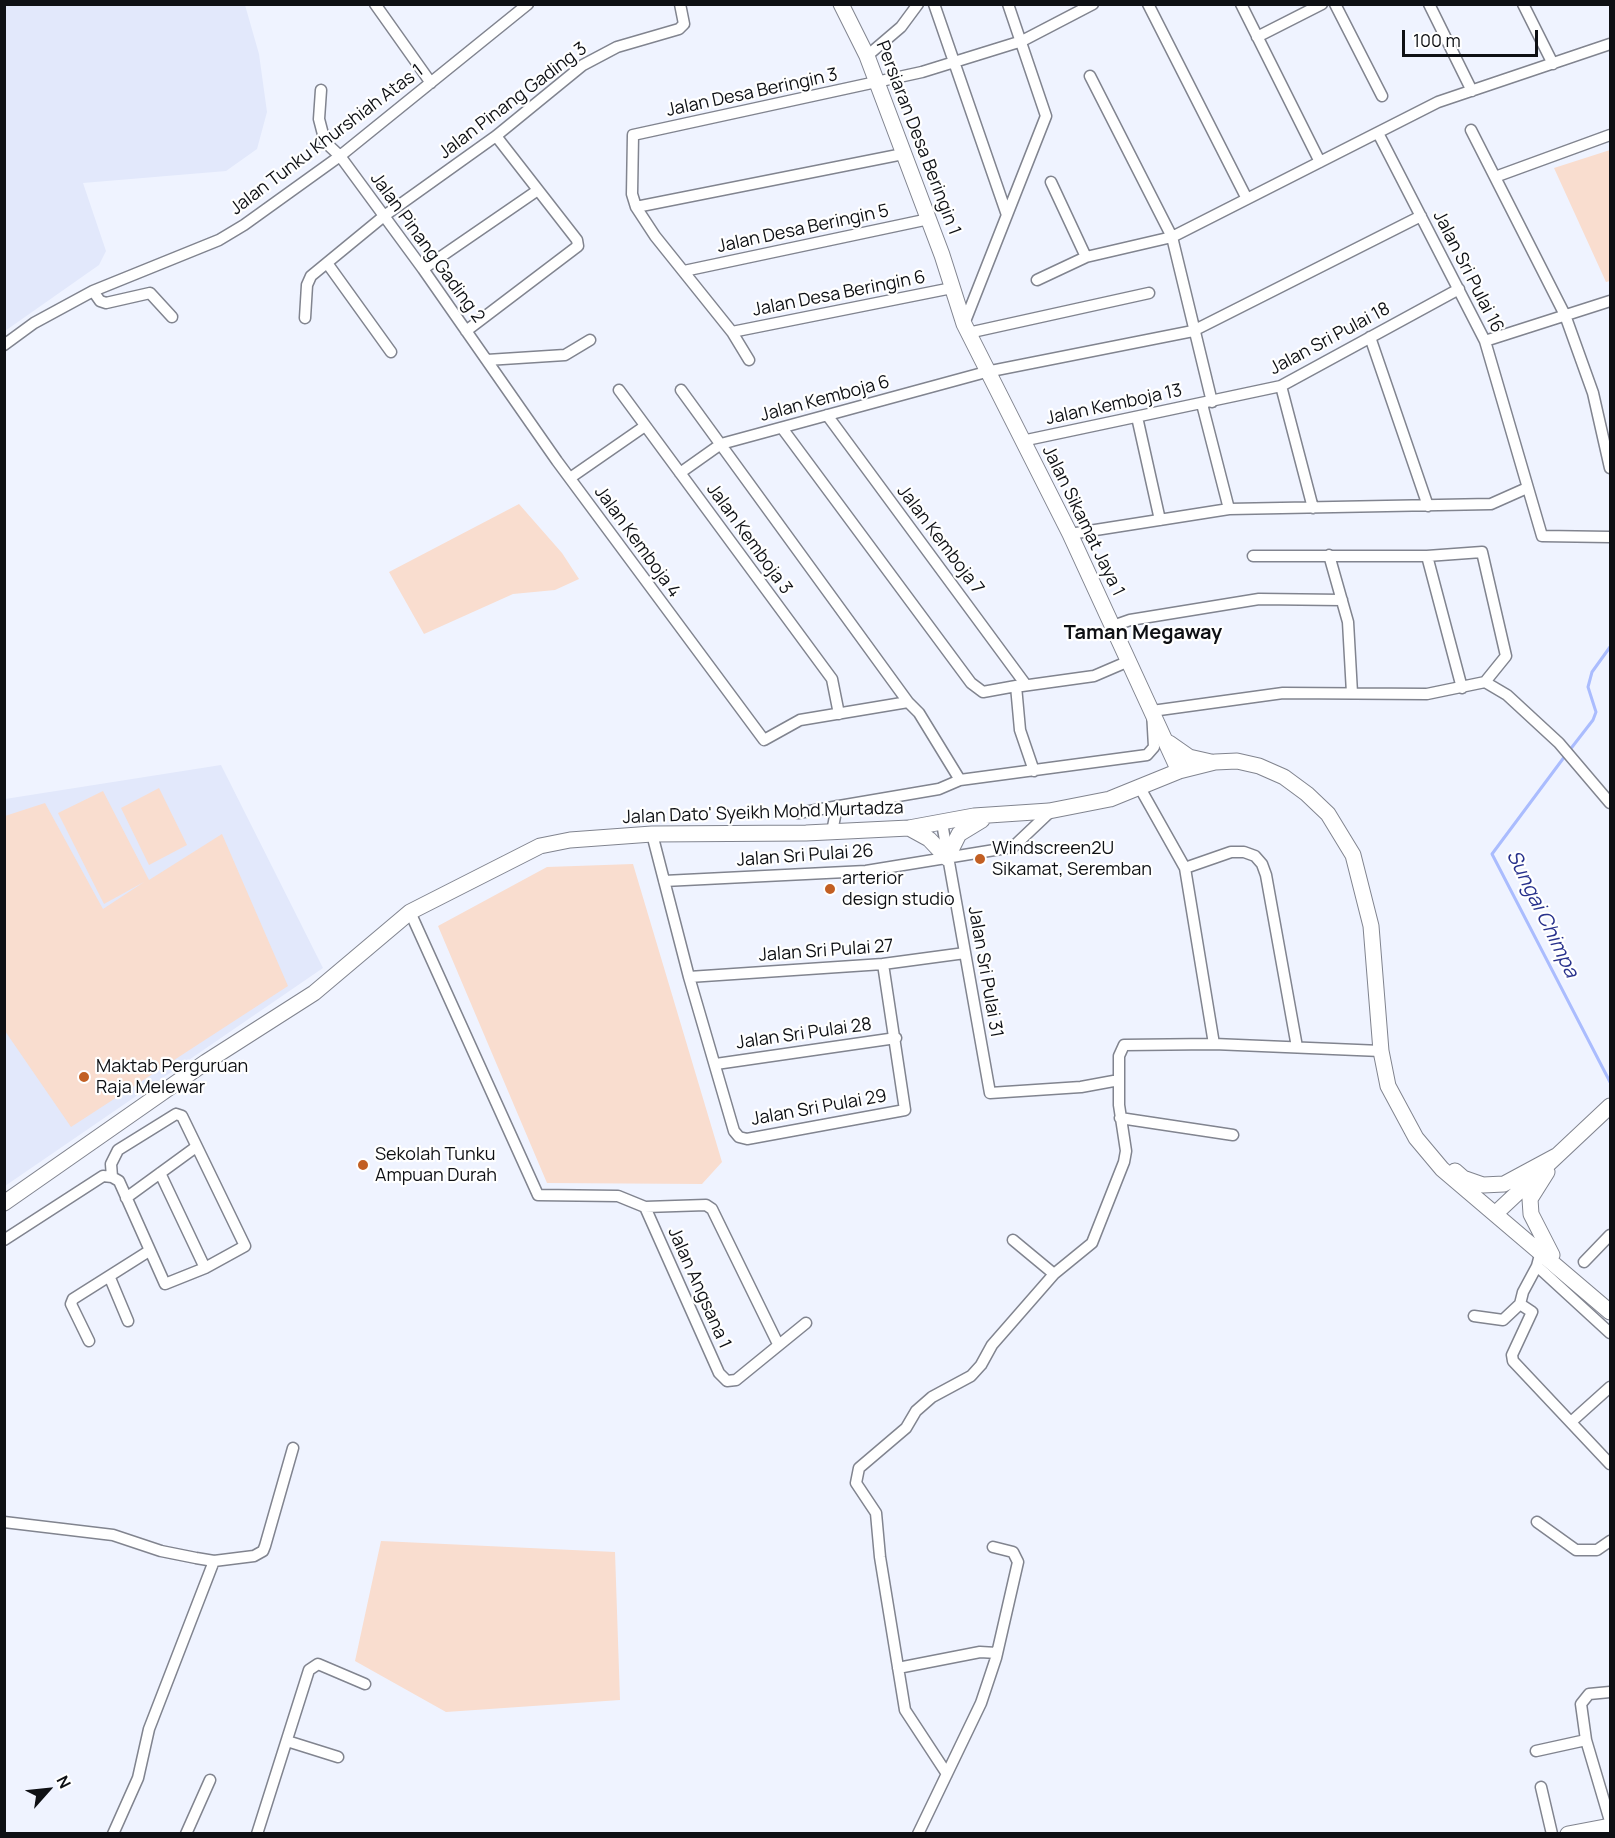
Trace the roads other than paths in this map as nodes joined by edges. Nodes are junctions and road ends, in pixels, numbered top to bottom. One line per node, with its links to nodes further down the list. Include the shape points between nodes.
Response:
1 (375, 4): 22 (street)
2 (680, 4): 30 (street, Jalan Pinang Gading 3, via 684,24 679,29 617,47 584,65)
3 (841, 4): 18 (main road, Persiaran Desa Beringin 1)
4 (918, 4): 18 (street, via 901,27)
5 (934, 4): 19 (street)
6 (1008, 4): 16 (street)
7 (1093, 4): 16 (street, Jalan Desa Beringin 3)
8 (1148, 4): 37 (street)
9 (1241, 4): 15 (street)
10 (1322, 4): 15 (street)
11 (1335, 4): 26 (street)
12 (1429, 4): 25 (street)
13 (1523, 4): 20 (street)
14 (521, 7): 22 (street, Jalan Tunku Khurshiah Atas 1)
15 (1257, 37): 33 (street)
16 (1022, 41): 19 (street, Jalan Desa Beringin 3); 39 (street, via 1046,116)
17 (1611, 44): 20 (street)
18 (867, 56): 23 (main road, Persiaran Desa Beringin 1)
19 (955, 61): 23 (street, Jalan Desa Beringin 3); 39 (street)
20 (1553, 64): 25 (street)
21 (1090, 76): 43 (street)
22 (431, 83): 32 (street, Jalan Tunku Khurshiah Atas 1)
23 (878, 84): 31 (main road, Persiaran Desa Beringin 1); 38 (street, Jalan Desa Beringin 3, via 633,135 632,194)
24 (321, 90): 32 (street, Jalan Pinang Gading 2, via 319,119 325,142)
25 (1472, 91): 28 (street, via 1438,102)
26 (1382, 96)
27 (1472, 130): 34 (street)
28 (1378, 133): 33 (street); 41 (street, Jalan Sri Pulai 16)
29 (1611, 135): 34 (street)
30 (496, 136): 36 (street); 40 (street, Jalan Pinang Gading 3)
31 (903, 154): 38 (street); 42 (main road, Persiaran Desa Beringin 1)
32 (340, 156): 40 (street, Jalan Pinang Gading 2); 51 (street, Jalan Tunku Khurshiah Atas 1, via 219,240)
33 (1320, 162): 37 (street)
34 (1495, 177): 54 (street)
35 (1051, 182): 44 (street)
36 (538, 190): 46 (street); 58 (street, via 578,243 576,249)
37 (1247, 199): 43 (street)
38 (636, 207): 47 (street)
39 (1007, 215): 57 (street)
40 (384, 216): 45 (street, Jalan Pinang Gading 3); 46 (street, Jalan Pinang Gading 2)
41 (1421, 216): 50 (street, Jalan Sri Pulai 16); 59 (street, Jalan Kemboja 6)
42 (929, 219): 47 (street, Jalan Desa Beringin 5); 49 (main road, Persiaran Desa Beringin 1)
43 (1172, 237): 44 (street); 59 (street)
44 (1086, 257): 48 (street)
45 (327, 263): 56 (street, Jalan Pinang Gading 3, via 310,276); 65 (street)
46 (423, 269): 58 (street, Jalan Pinang Gading 2)
47 (684, 271): 60 (street)
48 (1037, 280)
49 (952, 288): 57 (main road, Jalan Sikamat Jaya 1); 60 (street, Jalan Desa Beringin 6)
50 (1458, 289): 61 (street, Jalan Sri Pulai 18); 63 (street, Jalan Sri Pulai 16)
51 (93, 291): 55 (street, via 106,303 150,293); 64 (street, Jalan Tunku Khurshiah Atas 1, via 42,318)
52 (1149, 292): 57 (street)
53 (1611, 301): 54 (street)
54 (1565, 315): 63 (street); 79 (street, via 1593,393)
55 (172, 317)
56 (305, 318)
57 (966, 328): 68 (main road, Jalan Sikamat Jaya 1)
58 (466, 331): 66 (street, Jalan Pinang Gading 2)
59 (1193, 331): 68 (street, Jalan Kemboja 6); 72 (street)
60 (732, 332): 67 (street)
61 (1370, 337): 69 (street, Jalan Sri Pulai 18); 83 (street)
62 (590, 340): 66 (street, via 565,354)
63 (1485, 341): 82 (street, Jalan Sri Pulai 16)
64 (4, 345)
65 (391, 352)
66 (487, 360): 81 (street, Jalan Kemboja 4)
67 (749, 360)
68 (986, 372): 73 (street, Jalan Kemboja 6); 77 (main road, Jalan Sikamat Jaya 1)
69 (1281, 386): 72 (street, Jalan Sri Pulai 18); 84 (street)
70 (619, 390): 75 (street, Jalan Kemboja 3)
71 (681, 390): 78 (street)
72 (1207, 403): 74 (street, Jalan Kemboja 13); 85 (street)
73 (827, 415): 76 (street, Jalan Kemboja 6); 96 (street, Jalan Kemboja 7)
74 (1137, 417): 77 (street, Jalan Kemboja 13); 86 (street)
75 (645, 426): 80 (street, Jalan Kemboja 3); 81 (street)
76 (782, 428): 78 (street, Jalan Kemboja 6); 96 (street, via 971,683 983,692)
77 (1022, 441): 87 (main road, Jalan Sikamat Jaya 1)
78 (721, 444): 80 (street, Jalan Kemboja 6); 99 (street)
79 (1611, 468)
80 (680, 473): 101 (street, Jalan Kemboja 3, via 832,679)
81 (570, 478): 101 (street, Jalan Kemboja 4, via 764,741 800,720)
82 (1527, 488): 83 (street, via 1491,504); 88 (street, Jalan Sri Pulai 16, via 1542,536)
83 (1428, 506): 84 (street)
84 (1313, 508): 85 (street)
85 (1229, 509): 86 (street)
86 (1161, 520): 87 (street)
87 (1070, 534): 93 (main road, Jalan Sikamat Jaya 1)
88 (1611, 537)
89 (1329, 555): 90 (street); 91 (street); 92 (street)
90 (1253, 556)
91 (1426, 556): 95 (street, via 1482,552 1506,656); 97 (street)
92 (1342, 600): 93 (street, via 1259,600); 98 (street, via 1348,622)
93 (1113, 626): 94 (main road, Jalan Sikamat Jaya 1)
94 (1129, 661): 96 (street, via 1094,676); 100 (main road, Jalan Sikamat Jaya 1)
95 (1485, 682): 97 (street); 108 (street, via 1507,695 1559,743)
96 (1021, 686): 104 (street, via 1020,730)
97 (1462, 688): 98 (street, via 1427,693)
98 (1352, 693): 100 (street, via 1283,693)
99 (908, 702): 101 (street); 106 (street, via 919,713)
100 (1152, 711): 102 (main road, Jalan Sikamat Jaya 1); 104 (street, via 1154,747 1147,755)
101 (839, 714)
102 (1162, 733): 103 (main road, via 1180,753); 105 (main road, Jalan Sikamat Jaya 1); 107 (main road, via 1164,766)
103 (1215, 762): 105 (main road, Jalan Dato' Syeikh Mohd Murtadza); 127 (main road, Jalan Dato' Syeikh Mohd Murtadza, via 1237,761 1284,777 1307,794 1338,828 1353,855 1371,926)
104 (1034, 771): 106 (street)
105 (1179, 771): 107 (main road, Jalan Dato' Syeikh Mohd Murtadza)
106 (960, 780): 109 (street, via 939,789)
107 (1143, 787): 110 (main road, Jalan Dato' Syeikh Mohd Murtadza, via 1110,799); 118 (street)
108 (1611, 803)
109 (837, 806): 111 (street); 115 (street)
110 (1052, 810): 112 (main road, Jalan Dato' Syeikh Mohd Murtadza); 117 (street, Jalan Sri Pulai 26, via 1013,847)
111 (798, 813)
112 (990, 815): 113 (main road, Jalan Dato' Syeikh Mohd Murtadza); 117 (main road, via 959,834)
113 (942, 823): 114 (main road, Jalan Dato' Syeikh Mohd Murtadza); 117 (street, Jalan Sri Pulai 31)
114 (909, 828): 115 (main road, Jalan Dato' Syeikh Mohd Murtadza); 117 (main road, via 929,839)
115 (832, 832): 116 (main road, Jalan Dato' Syeikh Mohd Murtadza)
116 (652, 834): 119 (street); 120 (main road, Jalan Dato' Syeikh Mohd Murtadza, via 540,846)
117 (947, 858): 119 (street, Jalan Sri Pulai 26, via 866,871); 121 (street, Jalan Sri Pulai 31)
118 (1185, 868): 125 (street); 126 (street, via 1231,852 1255,856 1262,864)
119 (664, 881): 123 (street)
120 (410, 912): 139 (main road, Jalan Dato' Syeikh Mohd Murtadza, via 314,993 206,1062); 140 (street, via 538,1195 618,1196)
121 (965, 953): 122 (street, Jalan Sri Pulai 27); 129 (street, Jalan Sri Pulai 31, via 990,1093 1081,1087)
122 (883, 964): 123 (street, Jalan Sri Pulai 27); 124 (street)
123 (690, 977): 128 (street)
124 (896, 1038): 128 (street, Jalan Sri Pulai 28); 128 (street, Jalan Sri Pulai 29, via 905,1110 747,1139 734,1131)
125 (1214, 1044): 126 (street); 129 (street, via 1124,1045 1119,1056)
126 (1297, 1047): 127 (street)
127 (1381, 1051): 130 (main road, Jalan Dato' Syeikh Mohd Murtadza)
128 (716, 1064)
129 (1119, 1080): 132 (street)
130 (1397, 1108): 135 (main road, via 1463,1178 1484,1185 1504,1184); 141 (main road, Jalan Dato' Syeikh Mohd Murtadza, via 1426,1153)
131 (1608, 1108): 135 (main road)
132 (1120, 1118): 133 (street); 150 (street, via 1126,1150 1124,1162 1092,1243)
133 (1233, 1135)
134 (196, 1147): 136 (street); 137 (street, via 182,1116 176,1114 118,1150 111,1164); 149 (street, via 245,1246)
135 (1556, 1156): 141 (main road); 148 (main road, via 1530,1199 1536,1229)
136 (160, 1173): 138 (street); 149 (street)
137 (112, 1177): 138 (street, via 119,1181); 143 (street, via 103,1176)
138 (126, 1198): 145 (street)
139 (4, 1203)
140 (645, 1207): 159 (street, via 706,1205 712,1209); 159 (street, Jalan Angsana 1, via 719,1373 727,1381 736,1380)
141 (1495, 1214): 146 (main road, Jalan Dato' Syeikh Mohd Murtadza)
142 (1611, 1236): 147 (street)
143 (4, 1240)
144 (1013, 1240): 150 (street)
145 (149, 1251): 149 (street, via 165,1284); 151 (street)
146 (1539, 1258): 148 (main road, Jalan Dato' Syeikh Mohd Murtadza); 152 (street); 157 (street)
147 (1584, 1262)
148 (1557, 1265): 153 (main road, Jalan Dato' Syeikh Mohd Murtadza)
149 (205, 1268)
150 (1054, 1274): 170 (street, via 992,1345 971,1376 932,1397 916,1411 906,1428 865,1461 856,1474 859,1491 876,1513)
151 (110, 1278): 155 (street); 158 (street, via 73,1299 71,1304)
152 (1520, 1304): 154 (street, via 1503,1320); 161 (street, via 1532,1312 1512,1355 1513,1361)
153 (1611, 1312)
154 (1474, 1316)
155 (128, 1322)
156 (806, 1323): 159 (street)
157 (1611, 1334)
158 (89, 1341)
159 (778, 1344)
160 (1611, 1387): 161 (street)
161 (1571, 1422): 163 (street)
162 (293, 1448): 168 (street, via 263,1551 254,1556)
163 (1611, 1464)
164 (4, 1522): 168 (street, via 113,1535 161,1551)
165 (1537, 1522): 166 (street, via 1576,1550 1598,1550)
166 (1611, 1541)
167 (993, 1547): 169 (street, via 1013,1552 1018,1562)
168 (214, 1561): 182 (street, via 149,1729 138,1778)
169 (997, 1653): 170 (street, via 980,1652); 177 (street, via 981,1703)
170 (898, 1668): 177 (street, via 901,1697 910,1721)
171 (365, 1684): 174 (street, via 314,1664)
172 (1611, 1692): 173 (street, via 1589,1694 1581,1704)
173 (1586, 1740): 175 (street); 180 (street)
174 (287, 1741): 176 (street); 184 (street)
175 (1536, 1751)
176 (338, 1757)
177 (947, 1774): 185 (street)
178 (210, 1780): 183 (street)
179 (1541, 1787): 186 (street)
180 (1611, 1821)
181 (1611, 1826): 187 (main road)
182 (113, 1833)
183 (186, 1833)
184 (256, 1833)
185 (918, 1833)
186 (1552, 1833)
187 (1568, 1833)

